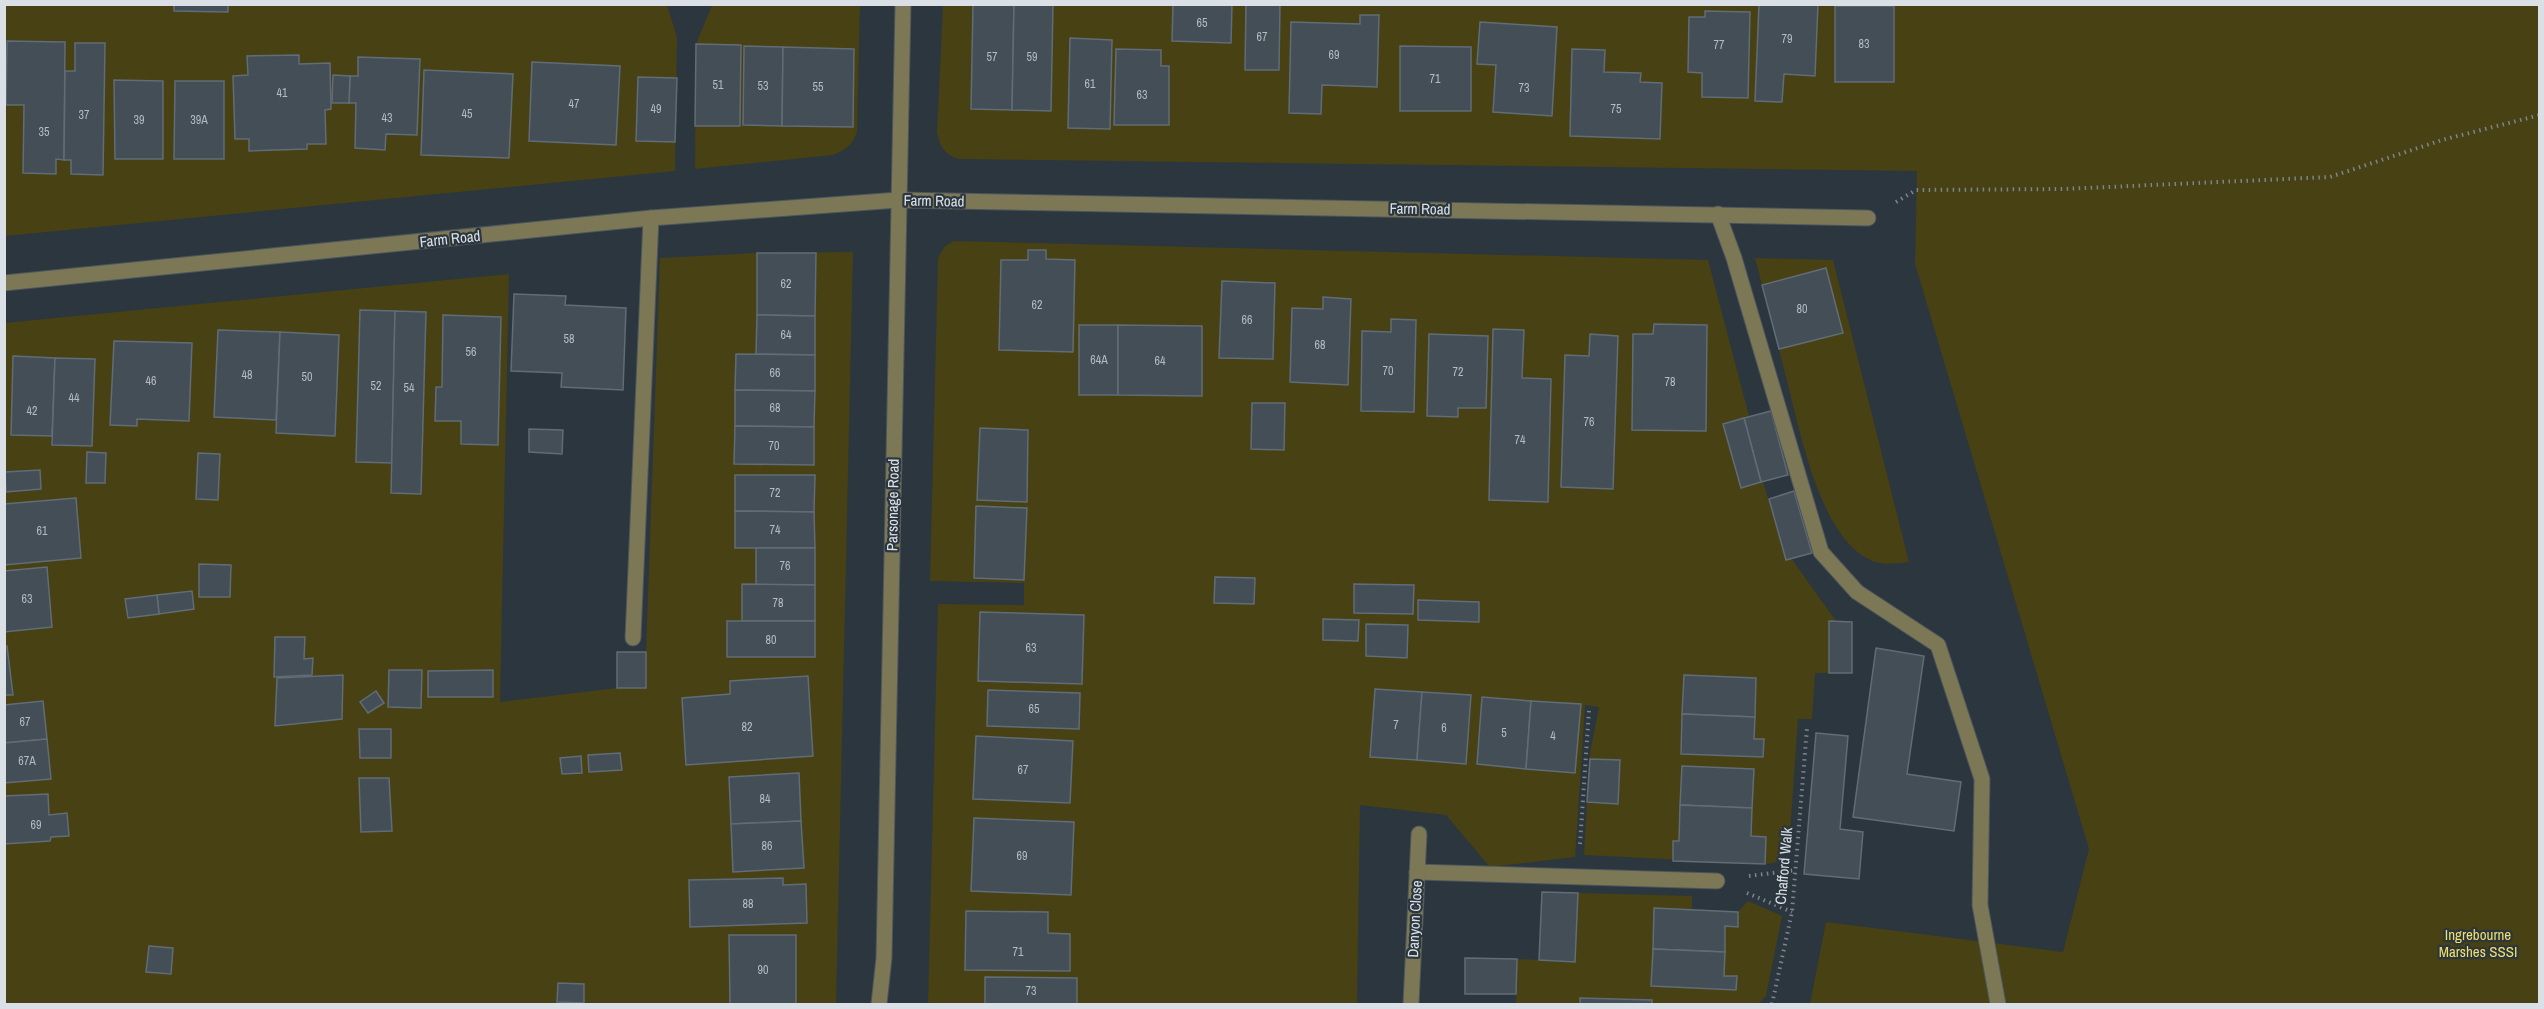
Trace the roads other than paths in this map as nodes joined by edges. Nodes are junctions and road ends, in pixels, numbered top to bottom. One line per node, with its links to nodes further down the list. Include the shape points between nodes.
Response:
1 (903, 4): 2 (street, Parsonage Road)
2 (898, 200): 3 (street, Farm Road); 4 (street, Farm Road); 11 (street, Parsonage Road, via 884,958)
3 (1718, 214): 5 (street, Farm Road); 13 (street, via 1821,552 1857,592 1938,645 1982,779 1980,905)
4 (651, 218): 6 (street, Farm Road); 7 (street)
5 (1868, 218)
6 (4, 283)
7 (633, 638)
8 (1419, 834): 9 (street, Danyon Close)
9 (1418, 872): 10 (street); 12 (street, Danyon Close)
10 (1717, 881)
11 (879, 1005)
12 (1411, 1005)
13 (1998, 1005)

